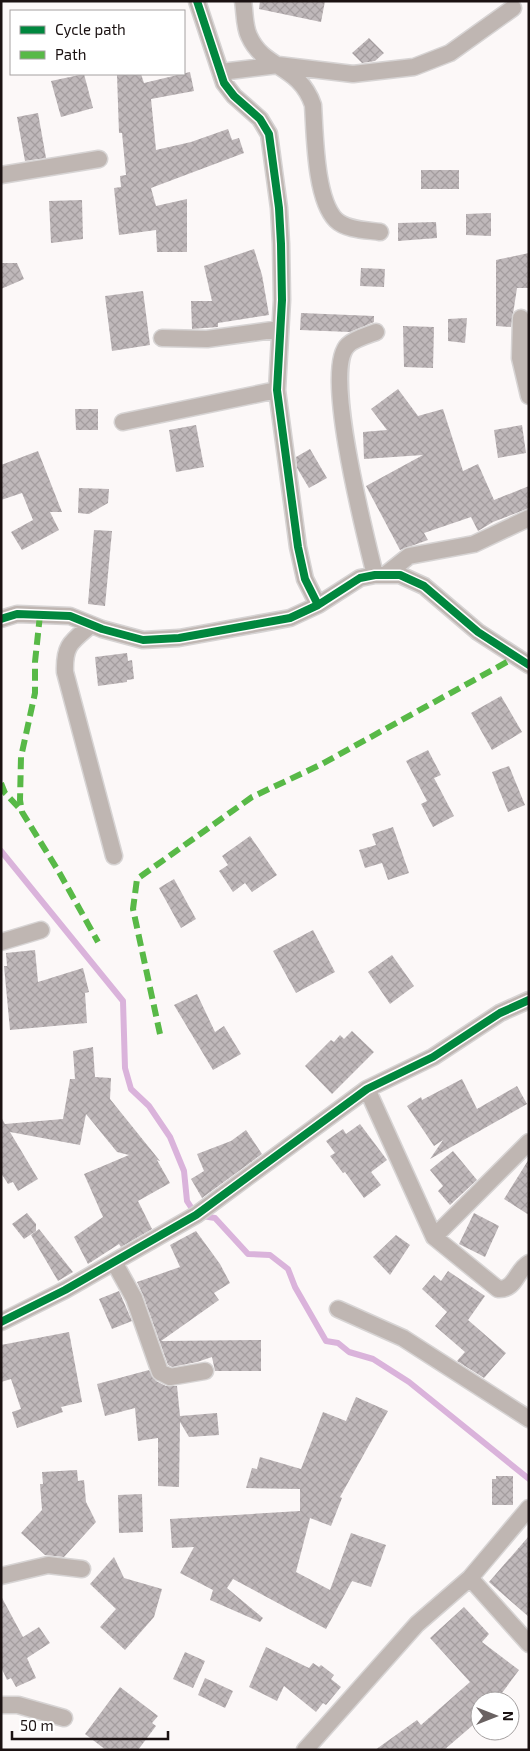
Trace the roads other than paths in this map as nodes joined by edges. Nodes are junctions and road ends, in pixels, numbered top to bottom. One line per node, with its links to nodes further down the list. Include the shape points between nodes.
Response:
1 (197, 1): 5 (street)
2 (243, 1): 4 (street, via 248,34 262,55)
3 (513, 8): 4 (street, via 450,54 414,67 353,74)
4 (278, 65): 5 (street); 8 (street, via 298,78 309,94 313,105 322,192 333,215 348,226)
5 (221, 72): 10 (street, via 224,84 260,119 269,134 280,226)
6 (99, 159): 7 (street)
7 (1, 175)
8 (380, 232)
9 (521, 318): 14 (street, via 520,358)
10 (280, 329): 12 (street, via 207,340); 13 (street)
11 (376, 332): 17 (street, via 348,345 341,357 340,374 345,444)
12 (162, 338)
13 (276, 390): 15 (street); 18 (street, via 298,547 305,579)
14 (529, 396)
15 (123, 422)
16 (529, 518): 17 (street, via 474,544 409,556)
17 (380, 575): 18 (street, via 360,578); 21 (street, via 400,575 424,586 478,632)
18 (318, 606): 20 (street, via 290,618 178,638 143,640)
19 (1, 620): 20 (street, via 17,614 70,616)
20 (91, 625): 22 (street, via 65,653 65,672)
21 (529, 665)
22 (114, 856)
23 (41, 930): 24 (street)
24 (1, 942)
25 (529, 1000): 26 (street, via 500,1013 432,1057)
26 (367, 1088): 28 (street); 29 (street, via 196,1215)
27 (529, 1142): 28 (street)
28 (434, 1237): 30 (street, via 498,1289 511,1286)
29 (114, 1262): 32 (street); 33 (street, via 134,1298 160,1372 170,1377)
30 (529, 1263)
31 (338, 1309): 34 (street, via 403,1338)
32 (1, 1322)
33 (205, 1371)
34 (529, 1419)
35 (529, 1508): 38 (street)
36 (82, 1570): 37 (street, via 48,1565)
37 (1, 1576)
38 (470, 1578): 39 (street); 42 (street, via 417,1624)
39 (529, 1644)
40 (1, 1705): 41 (street, via 18,1705)
41 (64, 1718)
42 (305, 1750)

